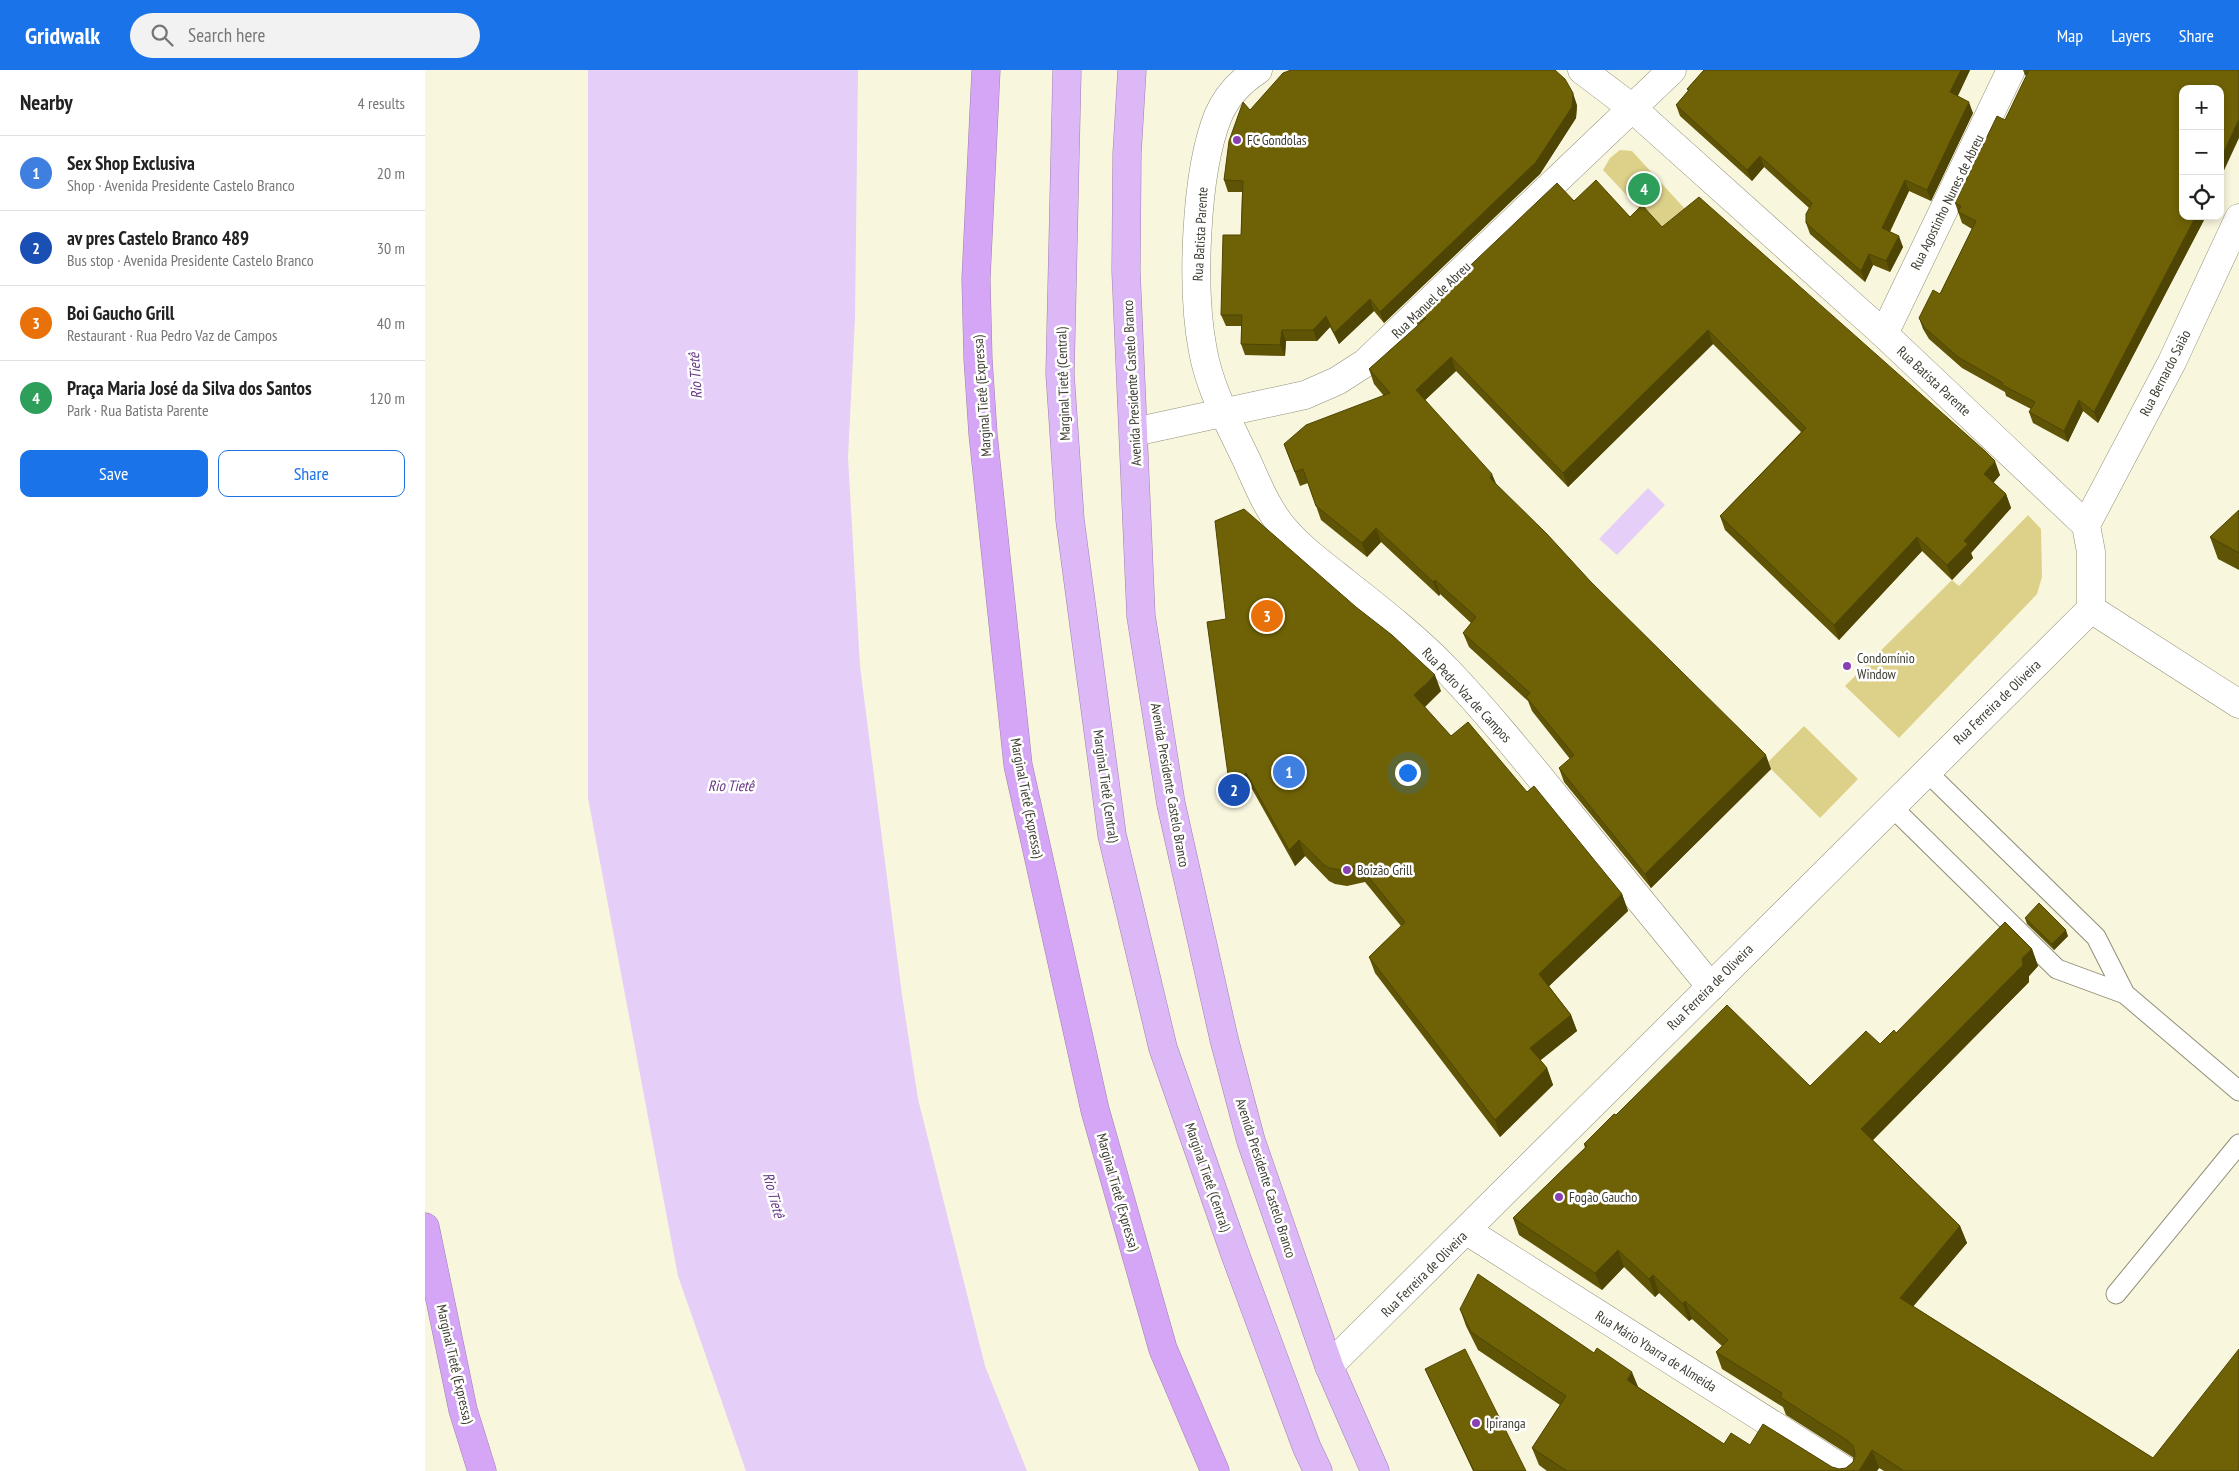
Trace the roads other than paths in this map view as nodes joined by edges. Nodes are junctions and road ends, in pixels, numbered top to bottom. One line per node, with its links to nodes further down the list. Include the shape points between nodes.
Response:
1 (986, 70): 27 (highway, Marginal Tietê (Expressa), via 975,279 978,359 1018,765 1097,1120 1163,1350)
2 (1067, 70): 28 (highway, Marginal Tietê (Central), via 1060,374 1070,520 1112,835 1163,1048 1235,1254)
3 (1132, 70): 12 (highway, Avenida Presidente Castelo Branco, via 1126,271)
4 (1258, 70): 11 (street, Rua Batista Parente, via 1238,86 1219,114 1204,174 1196,274 1199,322 1208,373)
5 (1582, 70): 8 (street, Rua Batista Parente)
6 (1672, 70): 8 (street, Rua Manuel de Abreu)
7 (2011, 70): 10 (street, Rua Agostinho Nunes de Abreu)
8 (1632, 108): 10 (street, Rua Batista Parente); 11 (street, Rua Manuel de Abreu, via 1365,363 1337,381 1305,395)
9 (2239, 218): 13 (street, Rua Bernardo Saião, via 2172,362)
10 (1883, 334): 13 (street, Rua Batista Parente)
11 (1223, 411): 12 (street, Rua Manuel de Abreu); 18 (street, Rua Pedro Vaz de Campos, via 1282,527 1446,669 1499,728)
12 (1135, 432): 25 (highway, Avenida Presidente Castelo Branco, via 1141,616 1171,804 1224,1039 1251,1141)
13 (2086, 525): 14 (street, via 2091,552)
14 (2091, 609): 15 (street); 16 (street, Rua Ferreira de Oliveira)
15 (2239, 704)
16 (1927, 771): 17 (street, Rua Ferreira de Oliveira); 19 (lane, via 2096,937)
17 (1891, 806): 18 (street, Rua Ferreira de Oliveira); 19 (lane, via 2057,969)
18 (1711, 987): 23 (street, Rua Ferreira de Oliveira)
19 (2125, 994): 20 (lane)
20 (2239, 1091)
21 (2239, 1144): 24 (lane)
22 (425, 1227): 26 (highway, Marginal Tietê (Expressa), via 463,1410)
23 (1467, 1231): 25 (street, Rua Ferreira de Oliveira); 30 (street, Rua Mário Ybarra de Almeida)
24 (2116, 1294)
25 (1329, 1366): 29 (highway, Avenida Presidente Castelo Branco)
26 (482, 1471)
27 (1215, 1471)
28 (1318, 1471)
29 (1375, 1471)
30 (1846, 1471)

